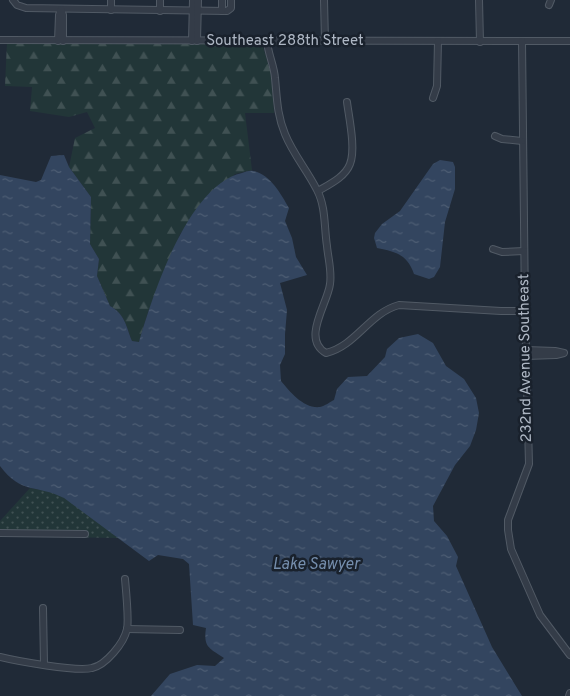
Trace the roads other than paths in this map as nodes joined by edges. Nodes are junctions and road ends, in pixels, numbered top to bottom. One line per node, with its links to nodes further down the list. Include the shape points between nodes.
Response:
1 (61, 0): 11 (street)
2 (111, 0): 12 (street)
3 (160, 0): 13 (street)
4 (193, 0): 14 (street)
5 (198, 0): 14 (street)
6 (222, 0): 15 (street)
7 (231, 0): 15 (street, via 230,9)
8 (324, 0): 20 (street)
9 (479, 0): 24 (street)
10 (15, 3): 11 (street, via 22,8)
11 (61, 9): 12 (street); 17 (street)
12 (111, 10): 13 (street)
13 (160, 10): 14 (street)
14 (195, 11): 15 (street); 18 (street)
15 (222, 11)
16 (0, 40): 17 (street, Southeast 288th Street)
17 (61, 40): 18 (street, Southeast 288th Street)
18 (195, 41): 19 (street, Southeast 288th Street)
19 (267, 41): 20 (street, Southeast 288th Street); 29 (street, via 280,123)
20 (324, 41): 21 (street, Southeast 288th Street)
21 (438, 41): 24 (street, Southeast 288th Street); 25 (street, via 437,86)
22 (522, 41): 23 (street, Southeast 288th Street); 24 (street, Southeast 288th Street); 28 (street, 232nd Avenue Southeast)
23 (570, 41)
24 (480, 42)
25 (433, 98)
26 (347, 102): 29 (street, via 352,152 350,164 336,181)
27 (495, 136): 28 (street)
28 (522, 141): 31 (street, 232nd Avenue Southeast)
29 (318, 191): 32 (street, via 323,206 330,276 316,330 316,345 326,353 346,345 373,319 399,305)
30 (493, 249): 31 (street)
31 (524, 252): 32 (street, 232nd Avenue Southeast)
32 (524, 311): 33 (street, 232nd Avenue Southeast)
33 (526, 353): 34 (street); 41 (street, 232nd Avenue Southeast, via 529,464 508,520 511,549 540,615)
34 (567, 353)
35 (0, 533): 36 (street)
36 (85, 534)
37 (125, 579): 39 (street)
38 (44, 608): 43 (street)
39 (127, 629): 40 (street); 43 (street, via 119,646 98,666 84,669)
40 (180, 630)
41 (570, 655)
42 (0, 657): 43 (street)
43 (44, 664)

